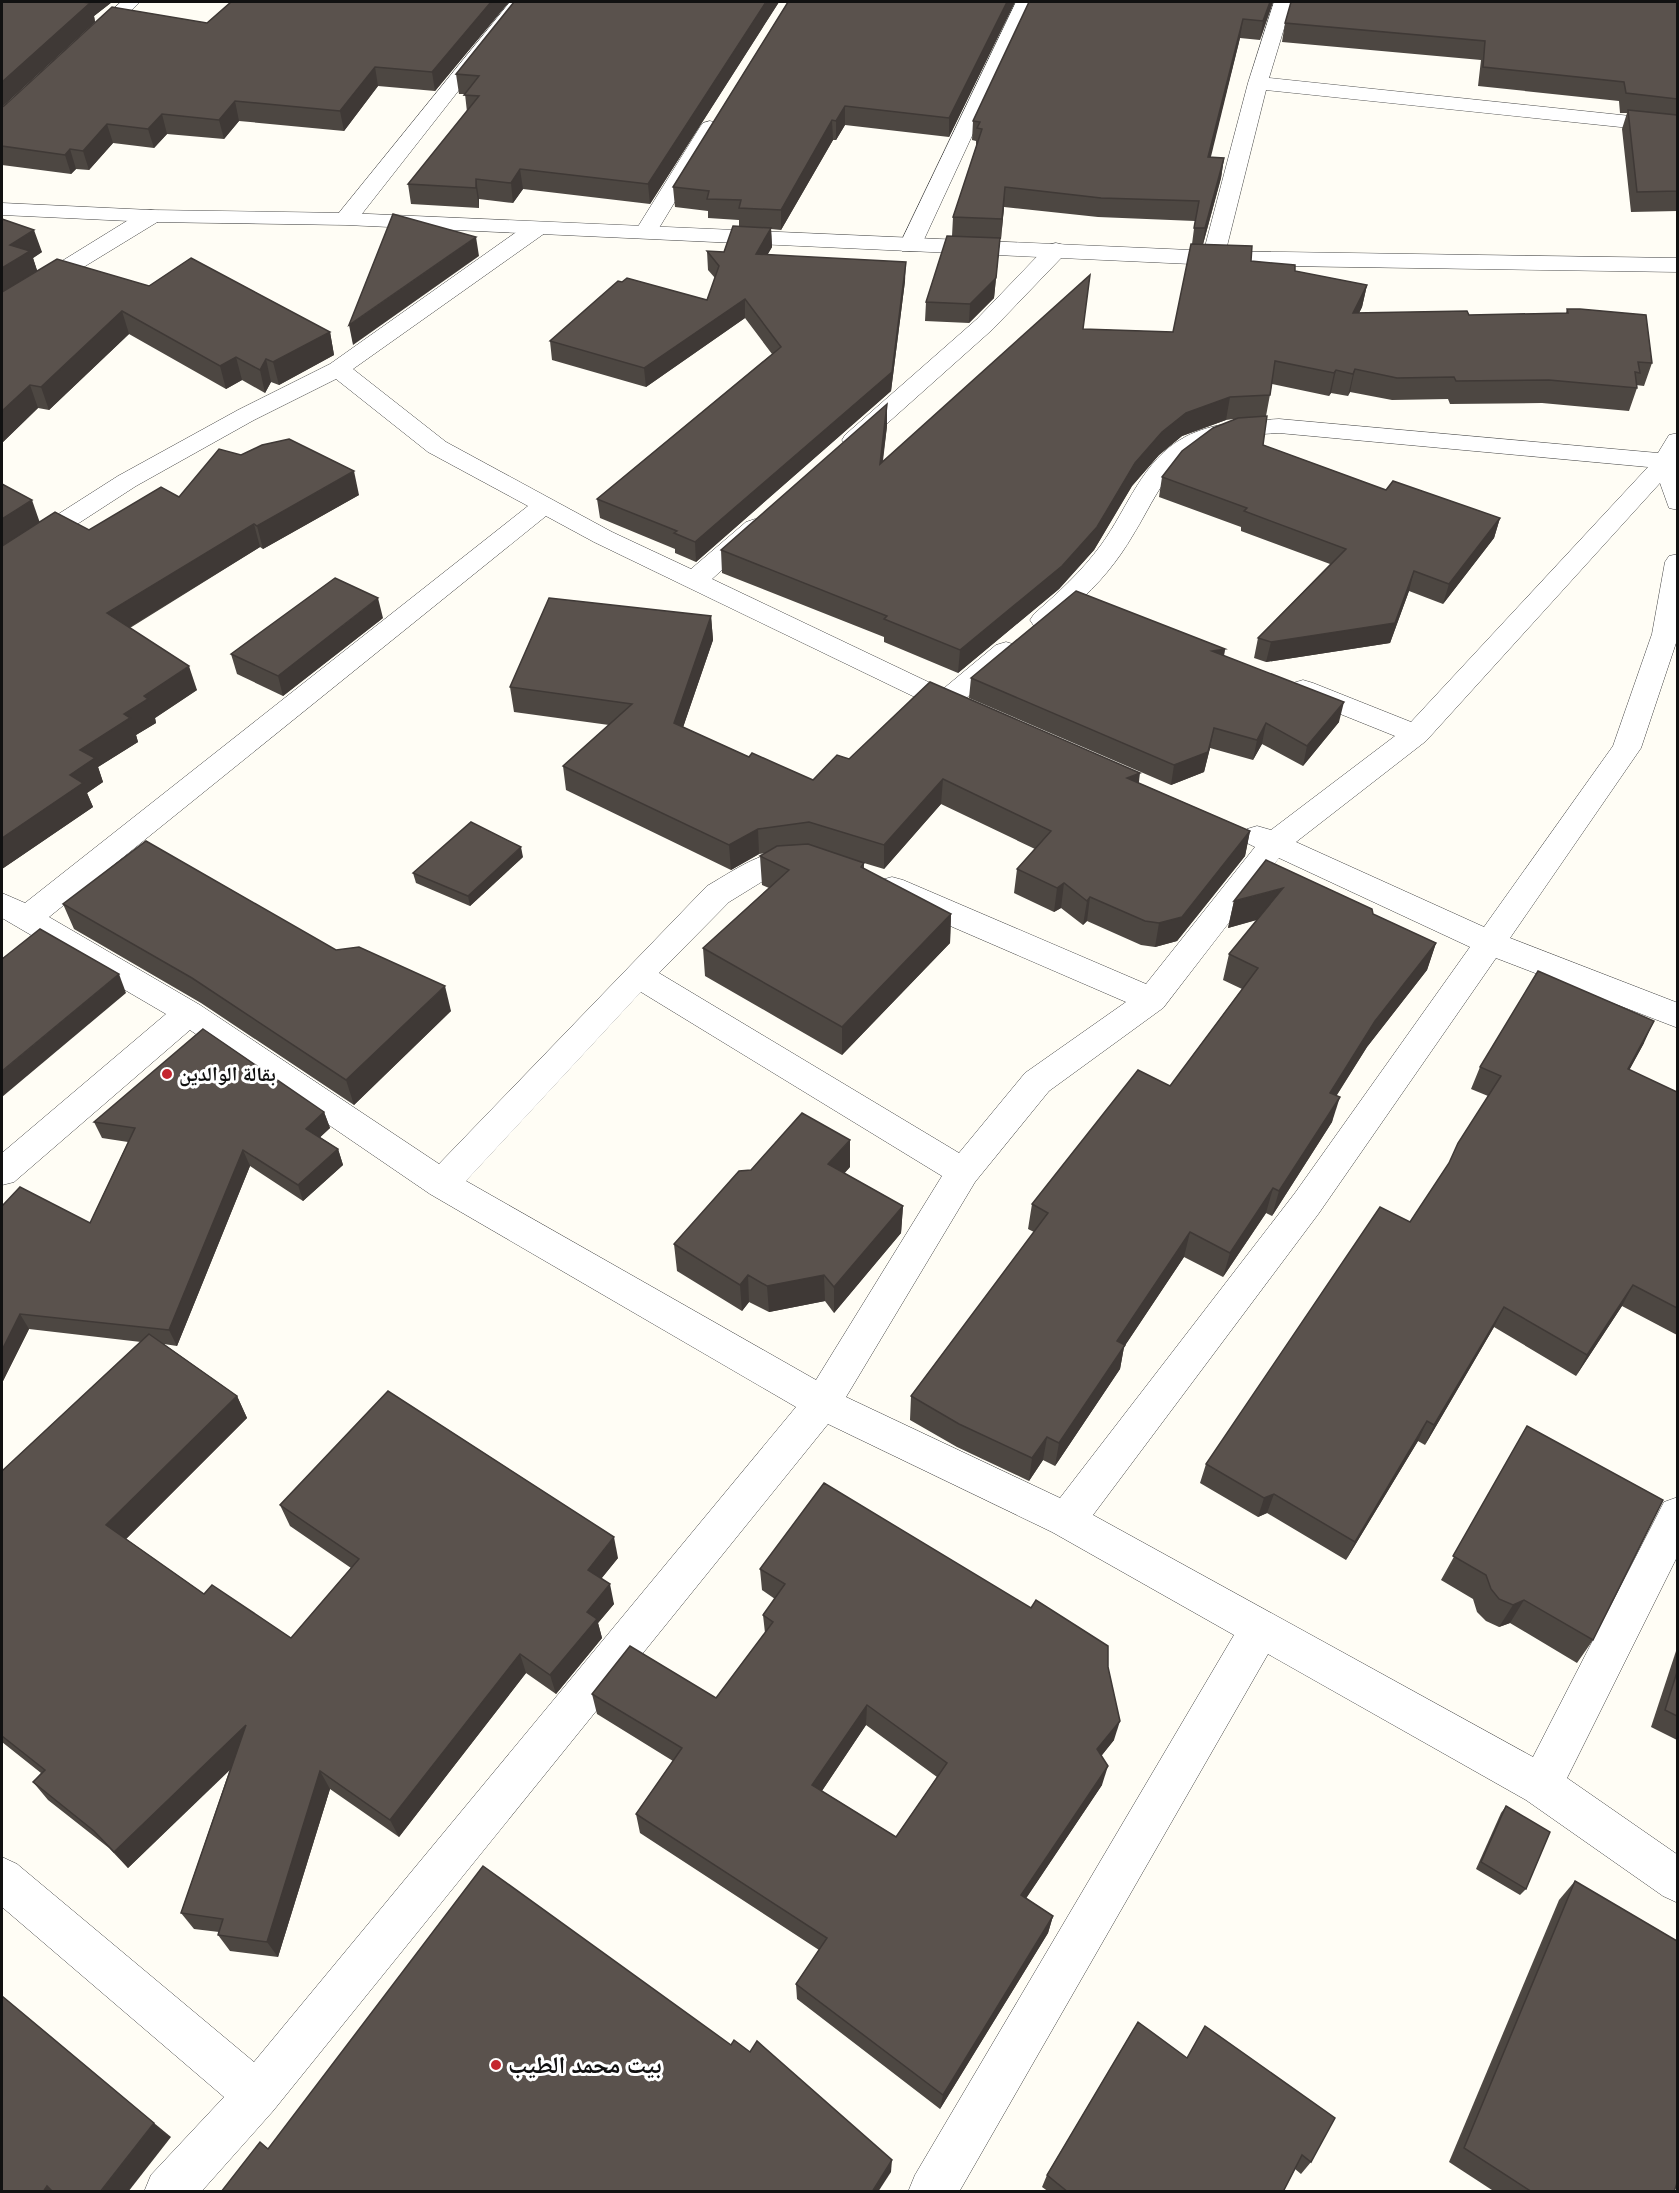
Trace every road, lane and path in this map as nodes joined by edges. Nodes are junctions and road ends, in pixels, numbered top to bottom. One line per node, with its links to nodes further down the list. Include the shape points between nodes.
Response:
1 (131, 2): 5 (street)
2 (519, 2): 11 (street)
3 (1025, 2): 14 (street)
4 (1283, 2): 6 (street)
5 (80, 49)
6 (1258, 83): 8 (street); 16 (street)
7 (720, 112): 13 (street)
8 (1677, 127)
9 (2, 209): 10 (street)
10 (151, 216): 11 (street); 18 (street)
11 (346, 219): 12 (street)
12 (537, 228): 13 (street); 19 (street)
13 (645, 233): 14 (street)
14 (910, 246): 15 (street)
15 (1056, 250): 16 (street); 21 (street, via 985,324)
16 (1213, 258): 17 (street)
17 (1677, 265)
18 (2, 307)
19 (338, 369): 23 (street, via 437,447); 25 (street, via 127,481)
20 (1674, 453): 22 (street); 29 (street, via 1279,426 1227,429 1192,443 1169,462 1142,495 1081,601); 31 (street)
21 (836, 456)
22 (1677, 503)
23 (545, 505): 27 (street); 36 (street)
24 (774, 510): 27 (street)
25 (2, 561)
26 (1677, 562): 37 (street, via 1665,634 1627,748)
27 (695, 580): 29 (street)
28 (1282, 681): 31 (street)
29 (945, 701): 30 (street)
30 (988, 720)
31 (1416, 734): 33 (street)
32 (1230, 824): 33 (street)
33 (1274, 843): 37 (street); 39 (street)
34 (832, 866): 38 (street, via 810,859 770,863 718,894)
35 (864, 876): 39 (street)
36 (14, 912): 40 (street)
37 (1490, 943): 41 (street); 47 (street, via 1307,1203)
38 (638, 975): 43 (street); 44 (street)
39 (1152, 1000): 43 (street, via 1037,1082)
40 (189, 1013): 42 (street); 44 (street)
41 (1677, 1016)
42 (2, 1172)
43 (963, 1172): 45 (street)
44 (442, 1184): 45 (street)
45 (822, 1403): 47 (street); 52 (street)
46 (1677, 1514): 49 (street)
47 (1066, 1520): 48 (street)
48 (1260, 1629): 49 (street); 54 (street)
49 (1541, 1785): 51 (street)
50 (2, 1879): 52 (street)
51 (1677, 1881)
52 (257, 2095): 53 (street)
53 (168, 2192)
54 (932, 2192)

